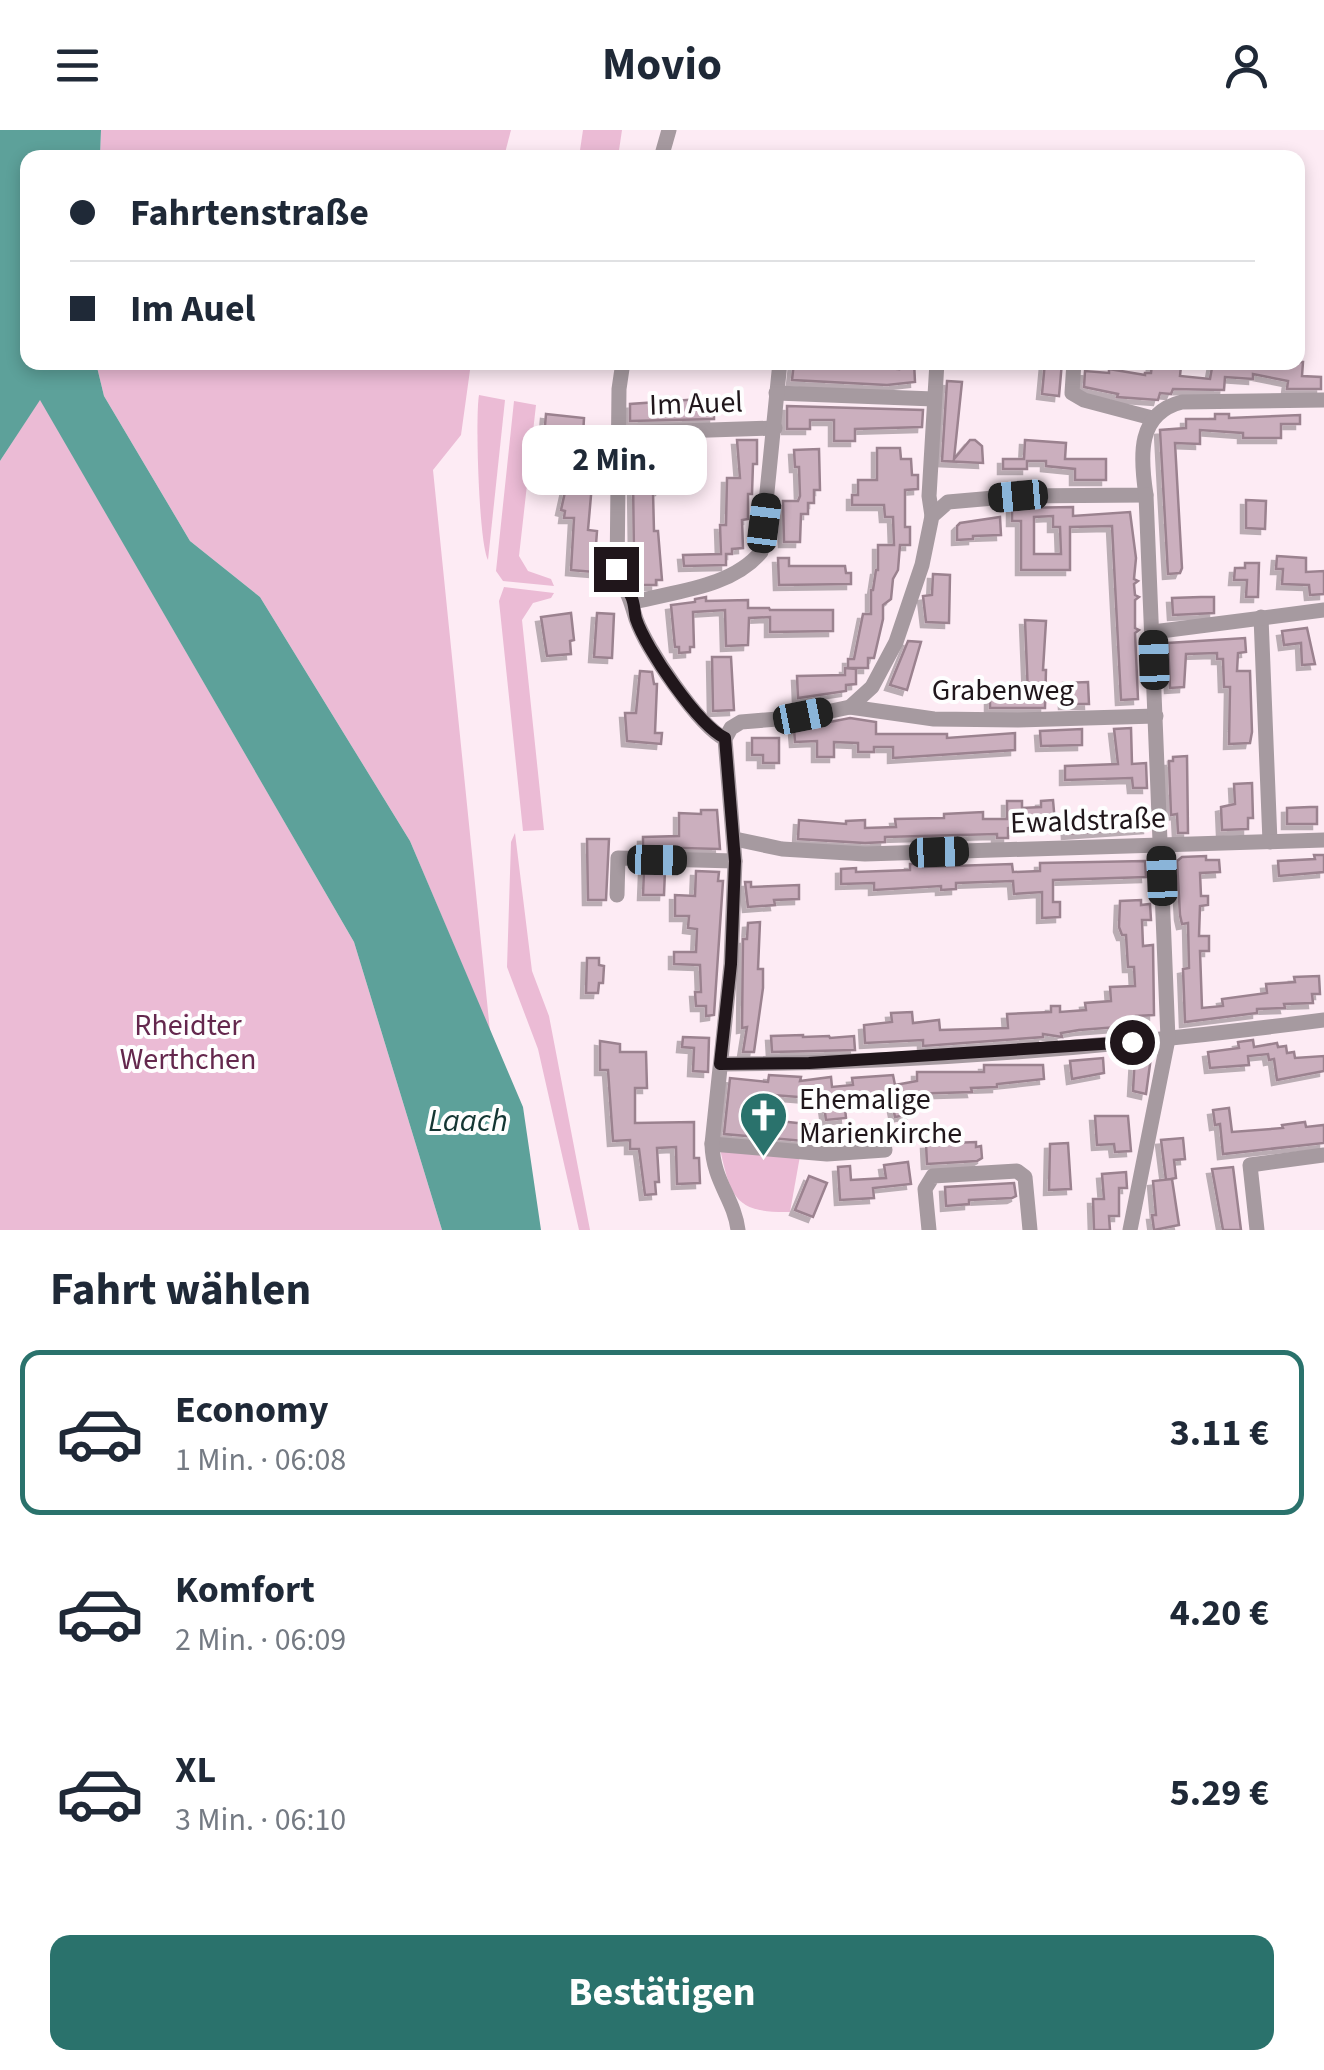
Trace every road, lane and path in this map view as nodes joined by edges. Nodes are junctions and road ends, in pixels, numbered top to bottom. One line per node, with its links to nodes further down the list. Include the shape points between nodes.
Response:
1 (622, 370): 10 (street, Im Auel)
2 (779, 370): 5 (street)
3 (936, 370): 6 (street)
4 (1073, 370): 8 (street, via 1072,393)
5 (776, 393): 6 (street); 9 (street)
6 (934, 399): 12 (street)
7 (1324, 400): 8 (street, via 1182,402)
8 (1152, 418): 11 (street, via 1142,472)
9 (775, 428): 10 (street, Im Auel); 13 (street, via 761,552 747,569 722,580)
10 (618, 433): 13 (street, Im Auel, via 617,576)
11 (1146, 495): 12 (street, via 948,502); 16 (street)
12 (932, 516): 17 (street, via 896,642 872,686)
13 (634, 602): 19 (street, Im Auel, via 636,620 681,694)
14 (1324, 610): 15 (street)
15 (1261, 617): 16 (street); 22 (street)
16 (1153, 632): 18 (street)
17 (850, 707): 18 (street, Grabenweg, via 951,719); 19 (street, Grabenweg, via 741,722)
18 (1156, 716): 23 (street)
19 (725, 738): 20 (street)
20 (735, 839): 23 (street, Ewaldstraße, via 865,854); 24 (street)
21 (1324, 840): 22 (street, Ewaldstraße)
22 (1270, 842): 23 (street, Ewaldstraße)
23 (1160, 845): 27 (street)
24 (735, 861): 25 (street, via 618,858); 28 (street)
25 (617, 895)
26 (1324, 1020): 27 (street)
27 (1168, 1039): 28 (street); 35 (street)
28 (720, 1064): 29 (street)
29 (712, 1144): 30 (street, via 827,1154); 32 (street, via 712,1167)
30 (886, 1150)
31 (1324, 1155): 36 (street, via 1250,1165)
32 (738, 1230)
33 (929, 1230): 34 (street, via 926,1189 934,1176 1017,1171 1025,1177)
34 (1030, 1230)
35 (1130, 1230)
36 (1257, 1230)

